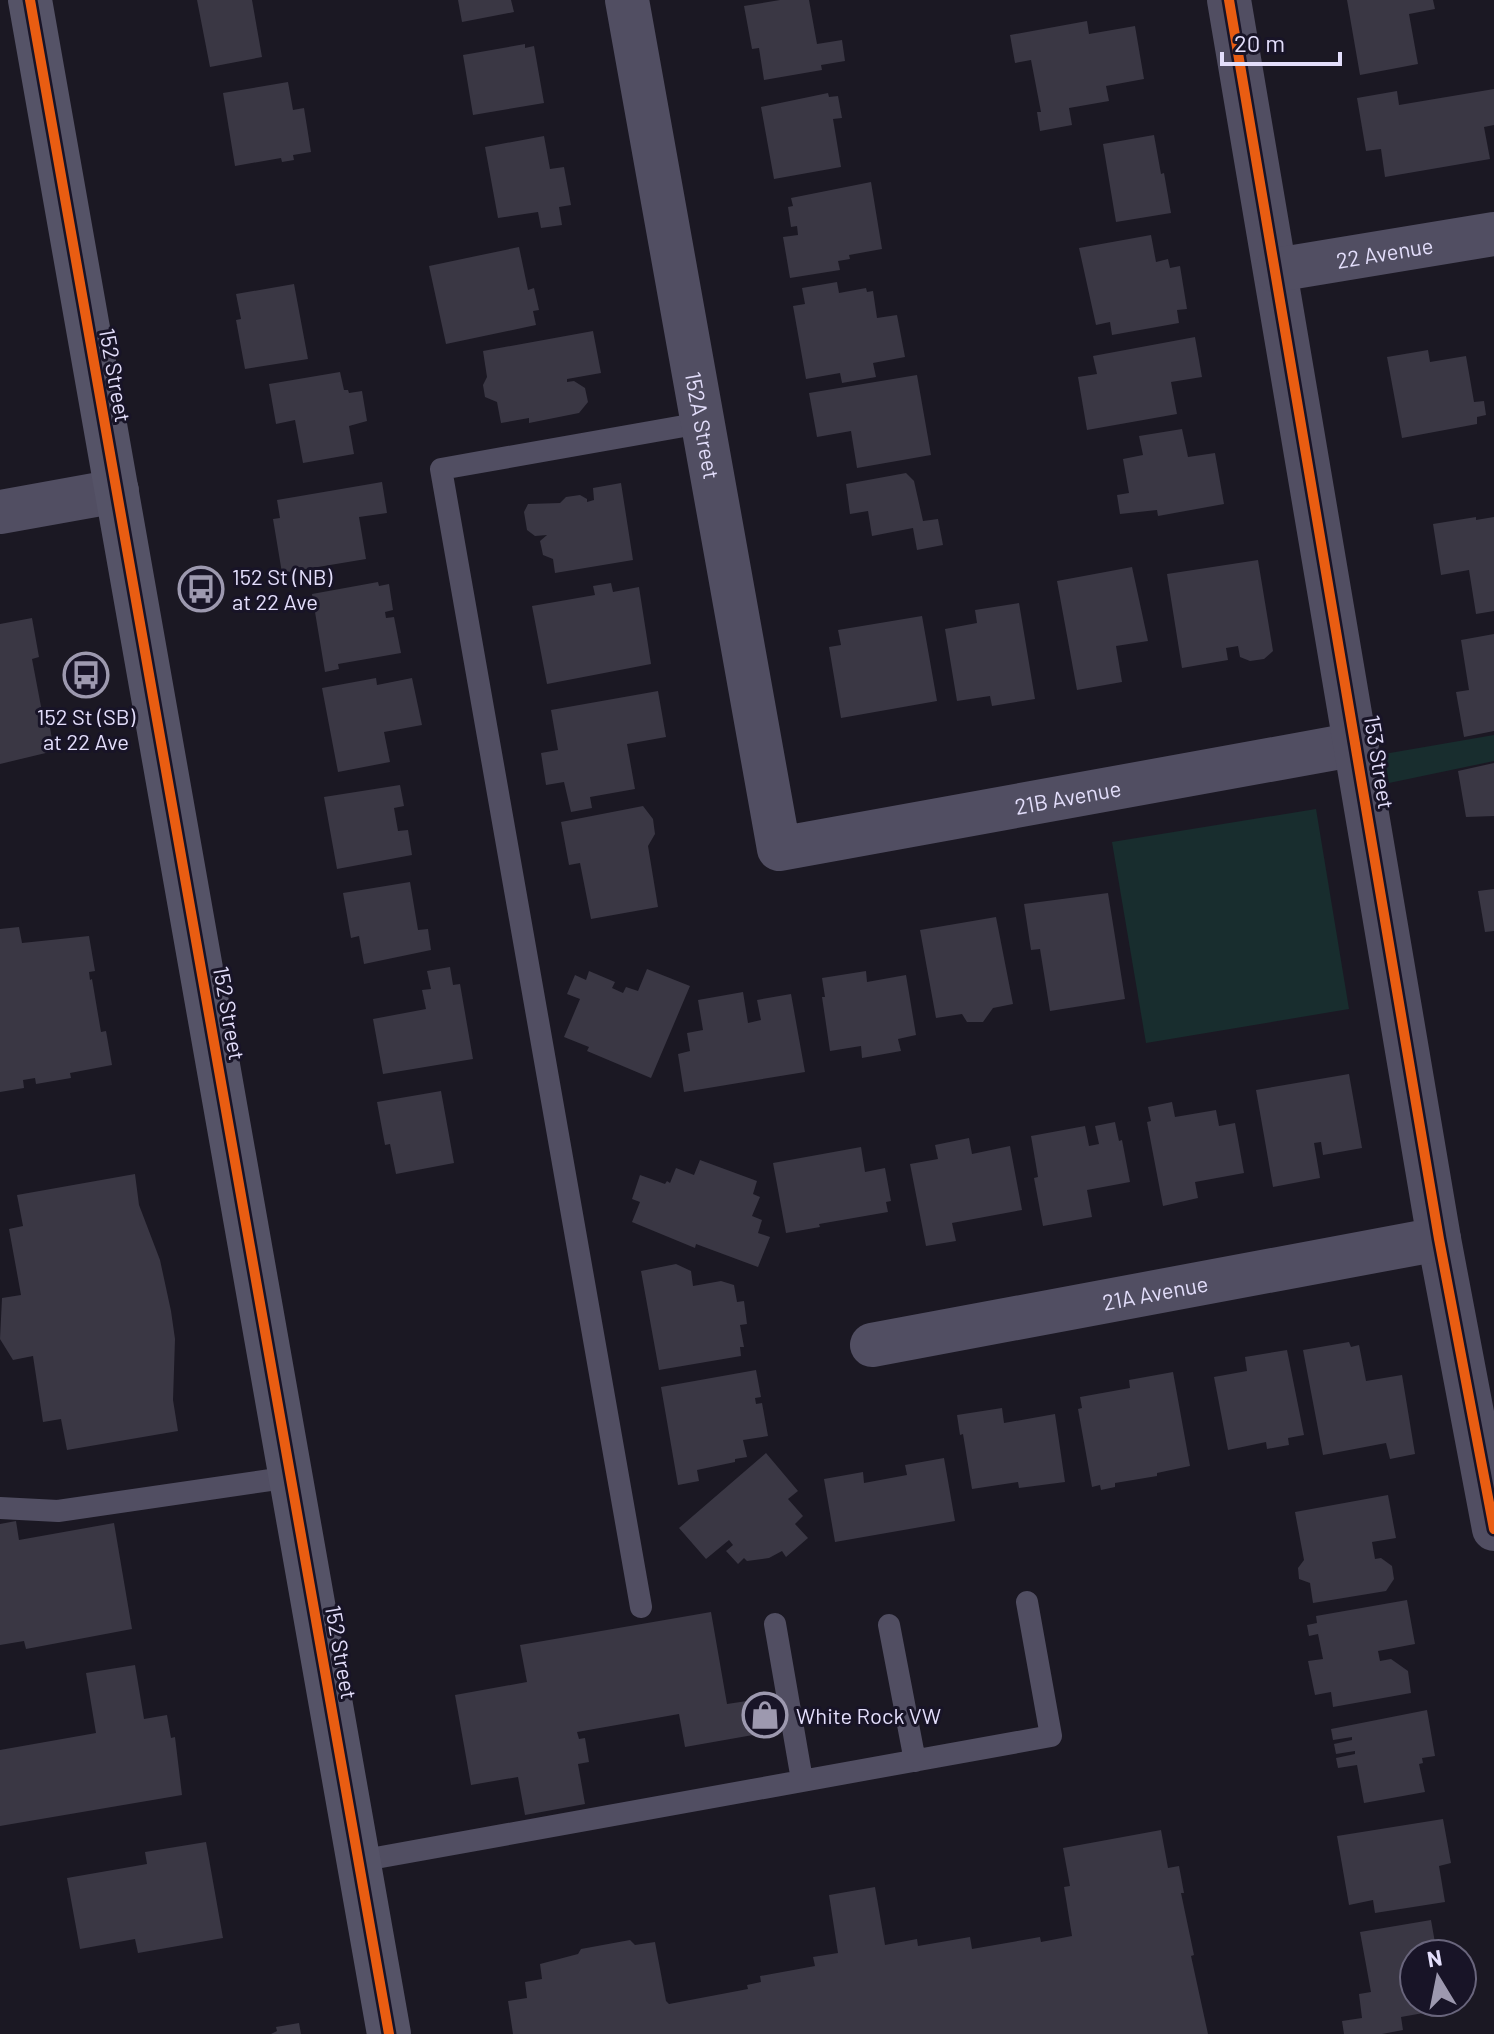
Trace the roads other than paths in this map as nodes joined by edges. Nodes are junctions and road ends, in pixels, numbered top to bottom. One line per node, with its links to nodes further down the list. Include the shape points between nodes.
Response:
1 (30, 0): 7 (main road, 152 Street)
2 (627, 0): 6 (street, 152A Street)
3 (1229, 0): 5 (street, 153 Street)
4 (1494, 234): 5 (street, 22 Avenue)
5 (1276, 270): 9 (street, 153 Street)
6 (701, 423): 10 (street, 152A Street); 18 (lane, via 441,469)
7 (117, 491): 8 (street); 13 (main road, 152 Street)
8 (0, 512)
9 (1357, 744): 10 (street, 21B Avenue); 11 (street, 153 Street)
10 (779, 849)
11 (1439, 1239): 12 (street, 21A Avenue); 14 (street, 153 Street)
12 (872, 1345)
13 (291, 1477): 15 (lane, via 58,1511); 23 (main road, 152 Street)
14 (1490, 1479): 16 (street, 153 Street)
15 (0, 1508)
16 (1494, 1529)
17 (1027, 1602): 21 (lane, via 1051,1736)
18 (641, 1607)
19 (775, 1624): 22 (lane)
20 (889, 1625): 21 (lane)
21 (915, 1761): 22 (lane)
22 (802, 1780): 23 (lane)
23 (359, 1861): 24 (main road, 152 Street)
24 (389, 2034)

